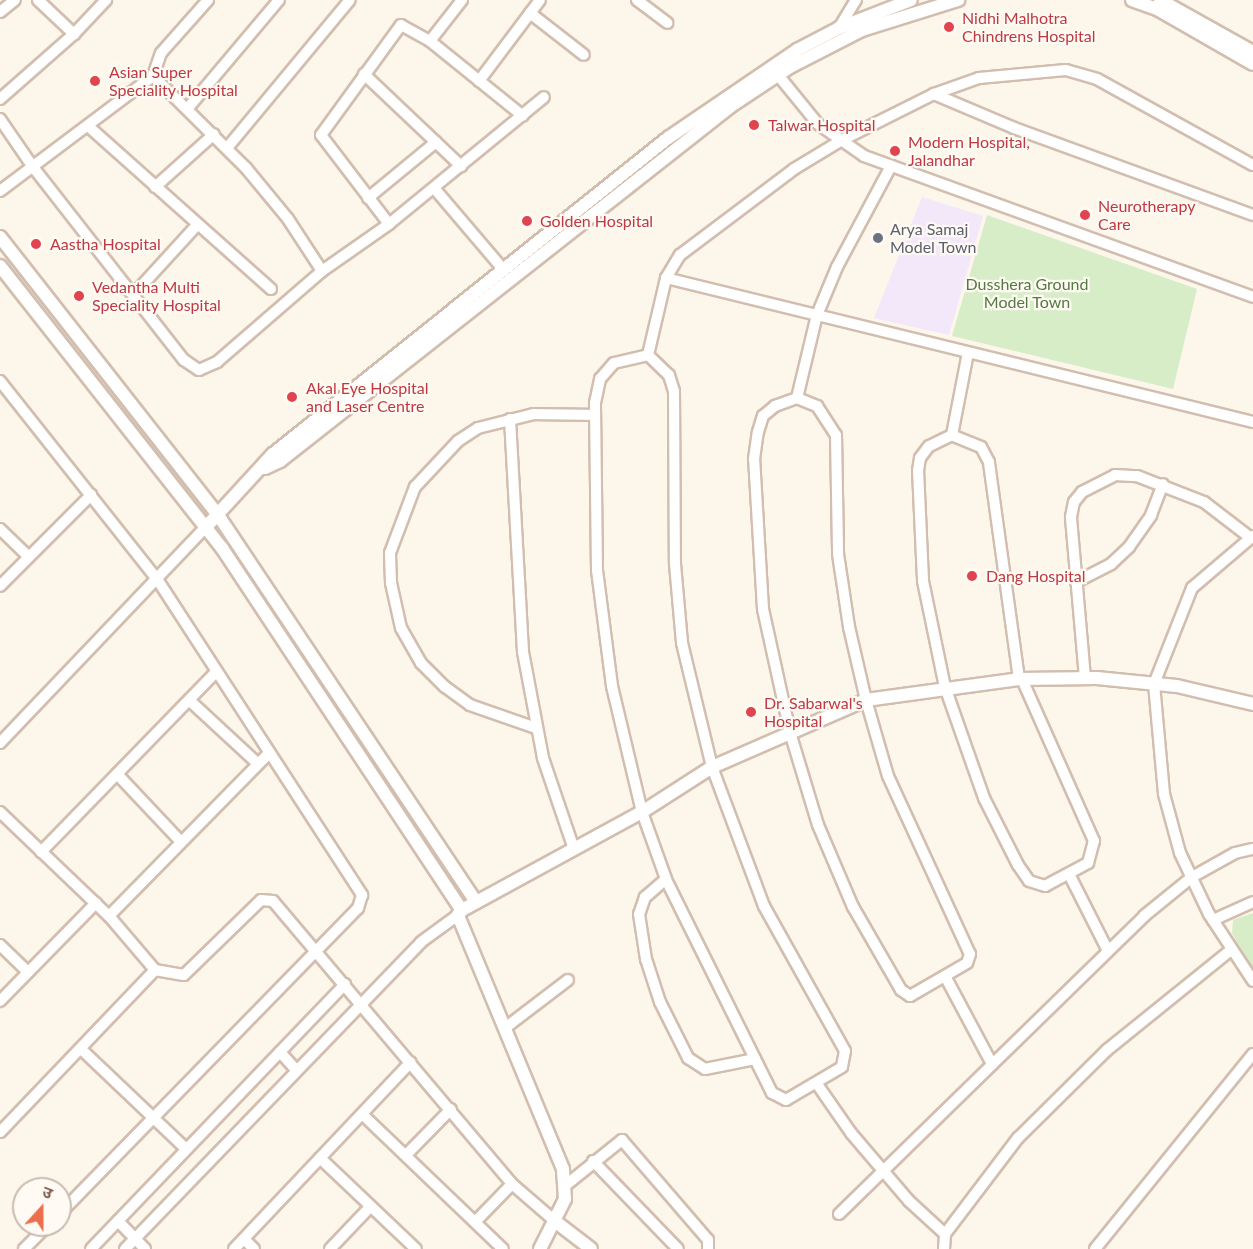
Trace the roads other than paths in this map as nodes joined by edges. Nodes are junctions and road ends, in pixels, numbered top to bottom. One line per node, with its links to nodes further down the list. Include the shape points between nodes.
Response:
1 (15, 0): 15 (street)
2 (38, 0): 19 (street)
3 (106, 0): 19 (street)
4 (208, 0): 26 (street, via 161,53)
5 (279, 0): 31 (street)
6 (350, 0): 38 (street)
7 (462, 0): 20 (street)
8 (540, 0): 16 (street)
9 (637, 0): 17 (street)
10 (856, 0): 18 (street)
11 (911, 0): 18 (street)
12 (958, 0): 25 (street, via 862,30)
13 (1132, 0): 23 (street, via 1159,10)
14 (1160, 0): 21 (street)
15 (0, 12)
16 (530, 13): 22 (street); 27 (street)
17 (667, 23)
18 (839, 28): 52 (street, via 722,98)
19 (74, 34): 30 (street)
20 (430, 41): 24 (street, via 401,25); 27 (street)
21 (1253, 52)
22 (584, 55)
23 (1253, 64)
24 (364, 74): 37 (street); 46 (street, via 321,135)
25 (778, 75): 36 (street, via 818,124); 67 (street, via 731,106 280,461)
26 (153, 76): 31 (street); 34 (street)
27 (479, 81): 32 (street)
28 (934, 94): 36 (street); 39 (street, via 979,78 1066,70 1130,93); 47 (street, via 1014,128)
29 (544, 97): 32 (street)
30 (0, 99)
31 (188, 108): 35 (street)
32 (523, 116): 40 (street)
33 (0, 119): 42 (street)
34 (88, 126): 42 (street); 43 (street)
35 (214, 134): 38 (street); 43 (street)
36 (842, 140): 41 (street, via 864,156); 54 (street, via 794,169 680,255)
37 (436, 142): 40 (street); 46 (street)
38 (227, 148): 53 (street, via 288,219)
39 (1253, 165)
40 (461, 166): 44 (street)
41 (891, 166): 57 (street); 58 (street, via 837,267)
42 (33, 167): 45 (street); 56 (street)
43 (155, 187): 49 (street)
44 (434, 188): 48 (street); 52 (street)
45 (0, 191)
46 (368, 198): 48 (street)
47 (1253, 215)
48 (389, 224): 53 (street)
49 (197, 225): 55 (street); 56 (street)
50 (0, 237): 70 (street)
51 (0, 266): 71 (street)
52 (503, 269): 67 (street, via 273,454)
53 (322, 271): 56 (street, via 217,362 199,369 184,360)
54 (666, 278): 58 (street); 60 (street)
55 (271, 289)
56 (134, 294)
57 (1253, 297)
58 (817, 315): 59 (street); 62 (street)
59 (968, 352): 65 (street); 66 (street)
60 (648, 355): 63 (street, via 614,363 600,379); 91 (street, via 669,375 674,391 675,564 682,643)
61 (0, 381): 69 (street)
62 (797, 398): 84 (street, via 817,406 837,435 838,554); 87 (street, via 763,416 754,459 763,609)
63 (595, 415): 64 (street, via 534,414); 94 (street, via 597,570 612,686)
64 (510, 419): 86 (street, via 516,567); 86 (street, via 478,428 458,441 415,487 390,552 391,583 401,627 422,663 445,687 494,716)
65 (1253, 422)
66 (952, 435): 80 (street, via 981,447 989,462); 82 (street, via 929,446 920,458 918,470 923,581)
67 (262, 470): 70 (street)
68 (1163, 484): 73 (street, via 1204,502); 76 (street, via 1151,515 1129,547 1111,564); 76 (street, via 1137,476 1115,475 1082,492 1074,502 1071,517)
69 (91, 495): 74 (street); 75 (street)
70 (218, 515): 71 (street); 102 (street)
71 (206, 527): 75 (street); 105 (street)
72 (0, 529): 74 (street)
73 (1252, 537): 81 (street, via 1192,588)
74 (28, 556): 77 (street)
75 (158, 579): 78 (street); 88 (street)
76 (1076, 582): 79 (street)
77 (0, 586)
78 (216, 672): 83 (street); 89 (street)
79 (1085, 678): 80 (street); 81 (street)
80 (1020, 679): 82 (street); 99 (street, via 1094,841 1092,858)
81 (1154, 684): 85 (street); 100 (street, via 1164,794 1180,853)
82 (945, 687): 84 (street); 99 (street, via 984,798 1017,865 1038,886)
83 (189, 700): 90 (street); 92 (street)
84 (866, 700): 87 (street); 114 (street, via 892,786 969,950 967,963)
85 (1253, 704)
86 (536, 728): 96 (street, via 552,792)
87 (790, 732): 91 (street); 114 (street, via 819,825 853,907 902,990 916,995)
88 (0, 743)
89 (269, 753): 90 (street); 109 (street, via 362,895 358,908)
90 (257, 763): 95 (street)
91 (712, 767): 94 (street); 128 (street, via 764,906 845,1051 842,1067)
92 (117, 774): 95 (street); 98 (street)
93 (0, 812): 98 (street)
94 (642, 812): 96 (street); 101 (street)
95 (181, 842): 106 (street)
96 (573, 846): 102 (street)
97 (1253, 849): 100 (street, via 1235,853)
98 (41, 852): 103 (street)
99 (1069, 874): 111 (street)
100 (1192, 877): 107 (street); 111 (street)
101 (666, 879): 124 (street); 124 (street, via 645,897 639,914 646,960 660,1002 688,1058 705,1069)
102 (476, 902): 105 (street)
103 (96, 903): 106 (street); 113 (street)
104 (1253, 903): 107 (street)
105 (460, 912): 119 (street, via 421,942); 120 (street)
106 (109, 916): 112 (street)
107 (1213, 920): 110 (street)
108 (0, 945): 113 (street)
109 (315, 950): 112 (street, via 273,901 264,898 184,975); 117 (street); 131 (street)
110 (1231, 950): 116 (street); 146 (street, via 1107,1050 1026,1130)
111 (1108, 951): 126 (street)
112 (155, 970): 121 (street)
113 (28, 972): 118 (street)
114 (945, 976): 126 (street)
115 (568, 980): 120 (street)
116 (1253, 981)
117 (345, 984): 119 (street); 122 (street)
118 (0, 1001)
119 (361, 1002): 125 (street); 127 (street)
120 (506, 1028): 139 (street, via 555,1146)
121 (81, 1049): 131 (street); 132 (street)
122 (280, 1052): 127 (street); 133 (street)
123 (1253, 1054): 164 (street)
124 (755, 1059): 128 (street, via 778,1098 786,1100)
125 (411, 1062): 129 (street); 130 (street)
126 (992, 1064): 137 (street)
127 (296, 1070): 148 (street)
128 (817, 1084): 137 (street, via 851,1133)
129 (451, 1109): 134 (street); 138 (street)
130 (362, 1113): 134 (street); 135 (street)
131 (156, 1119): 133 (street); 140 (street)
132 (0, 1132)
133 (186, 1149): 143 (street)
134 (406, 1155): 144 (street)
135 (320, 1158): 141 (street); 149 (street)
136 (592, 1161): 139 (street); 161 (street); 162 (street, via 618,1140 626,1142 708,1240)
137 (885, 1172): 142 (street); 146 (street)
138 (513, 1184): 144 (street); 145 (street)
139 (566, 1185): 145 (street)
140 (72, 1201)
141 (371, 1206): 156 (street); 157 (street)
142 (839, 1214)
143 (118, 1221): 148 (street); 151 (street)
144 (475, 1222): 158 (street)
145 (556, 1222): 159 (street); 160 (street)
146 (945, 1234): 163 (street)
147 (36, 1237): 150 (street)
148 (135, 1238): 152 (street); 153 (street)
149 (244, 1239): 154 (street); 155 (street)
150 (24, 1249)
151 (91, 1249)
152 (125, 1249)
153 (146, 1249)
154 (234, 1249)
155 (254, 1249)
156 (330, 1249)
157 (416, 1249)
158 (502, 1249)
159 (540, 1249)
160 (591, 1249)
161 (678, 1249)
162 (708, 1249)
163 (944, 1249)
164 (1095, 1249)

